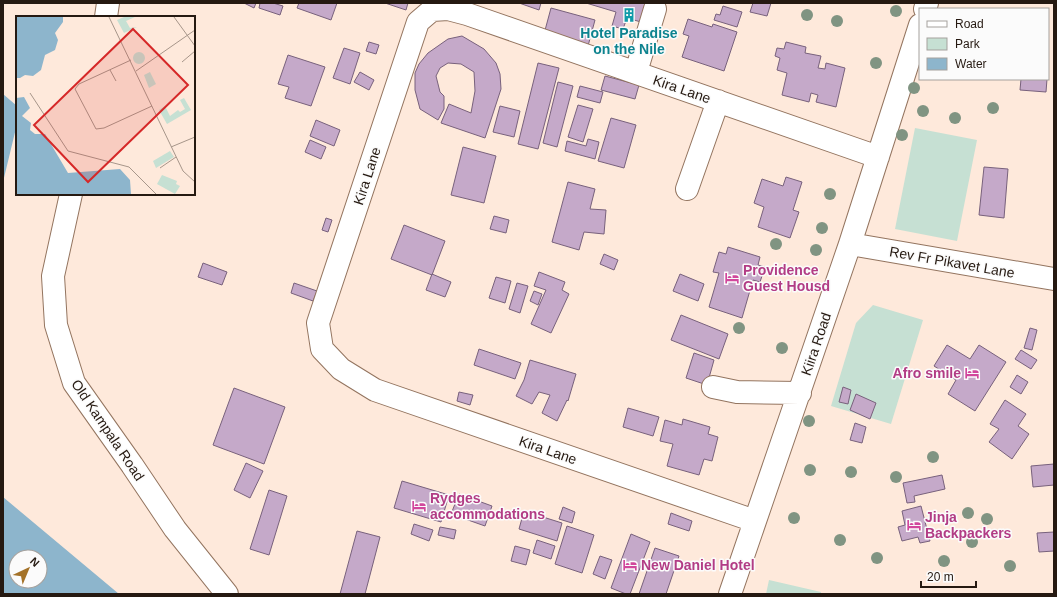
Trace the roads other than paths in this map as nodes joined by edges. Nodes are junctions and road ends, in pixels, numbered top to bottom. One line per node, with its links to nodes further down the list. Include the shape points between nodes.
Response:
1 (108, 3): 3 (street)
2 (655, 9): 5 (street)
3 (106, 16)
4 (919, 28): 7 (street, Kiira Road)
5 (636, 72): 6 (street, Kira Lane); 14 (street, Kira Lane, via 448,9 432,10 418,22 318,323 322,349 340,369 376,390)
6 (718, 101): 7 (street, Kira Lane); 8 (street)
7 (878, 157): 10 (street, Kiira Road)
8 (687, 189)
9 (71, 195): 15 (street, Old Kampala Road, via 53,276 56,325 74,383 175,530)
10 (850, 244): 11 (street, Rev Fr Pikavet Lane); 13 (street, Kiira Road)
11 (1054, 279)
12 (713, 387): 13 (street, via 737,392)
13 (800, 393): 14 (street, Kiira Road)
14 (755, 522): 16 (street, Kiira Road)
15 (227, 594)
16 (730, 594)

